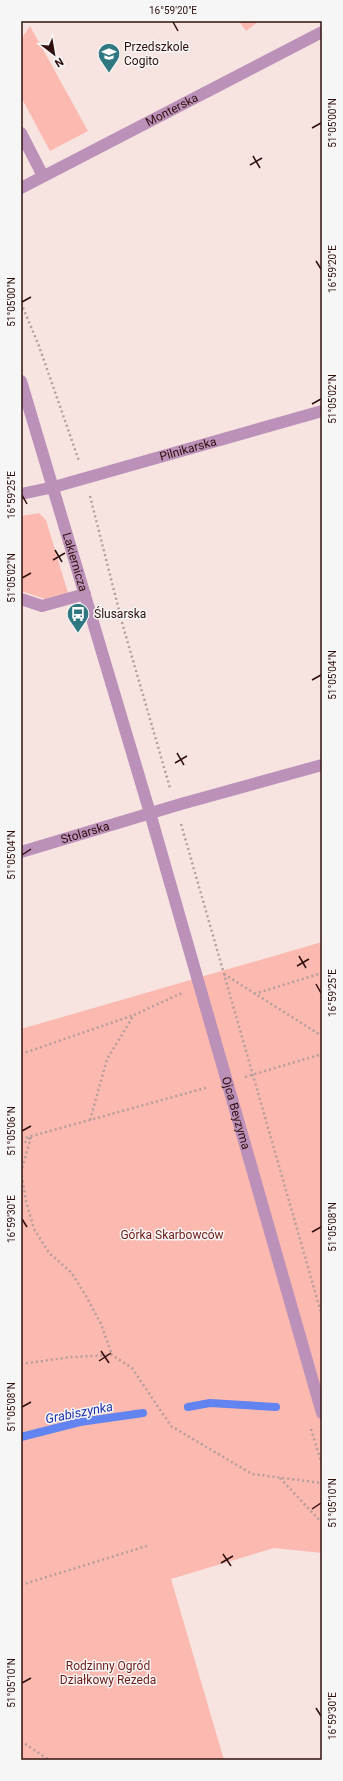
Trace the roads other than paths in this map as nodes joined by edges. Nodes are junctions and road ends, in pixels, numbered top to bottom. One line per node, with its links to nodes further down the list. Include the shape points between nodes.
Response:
1 (322, 32): 3 (street, Monterska)
2 (21, 134): 3 (street)
3 (43, 176): 4 (street, Monterska)
4 (21, 188)
5 (21, 381): 7 (street, Lakiernicza)
6 (322, 411): 7 (street, Pilnikarska)
7 (54, 487): 8 (street, Pilnikarska); 9 (street, Lakiernicza)
8 (21, 494)
9 (85, 594): 10 (street, via 42,606); 12 (street, Lakiernicza)
10 (21, 599)
11 (322, 765): 12 (street)
12 (150, 813): 13 (street, Stolarska); 14 (street, Ojca Beyzyma)
13 (21, 852)
14 (322, 1413)

